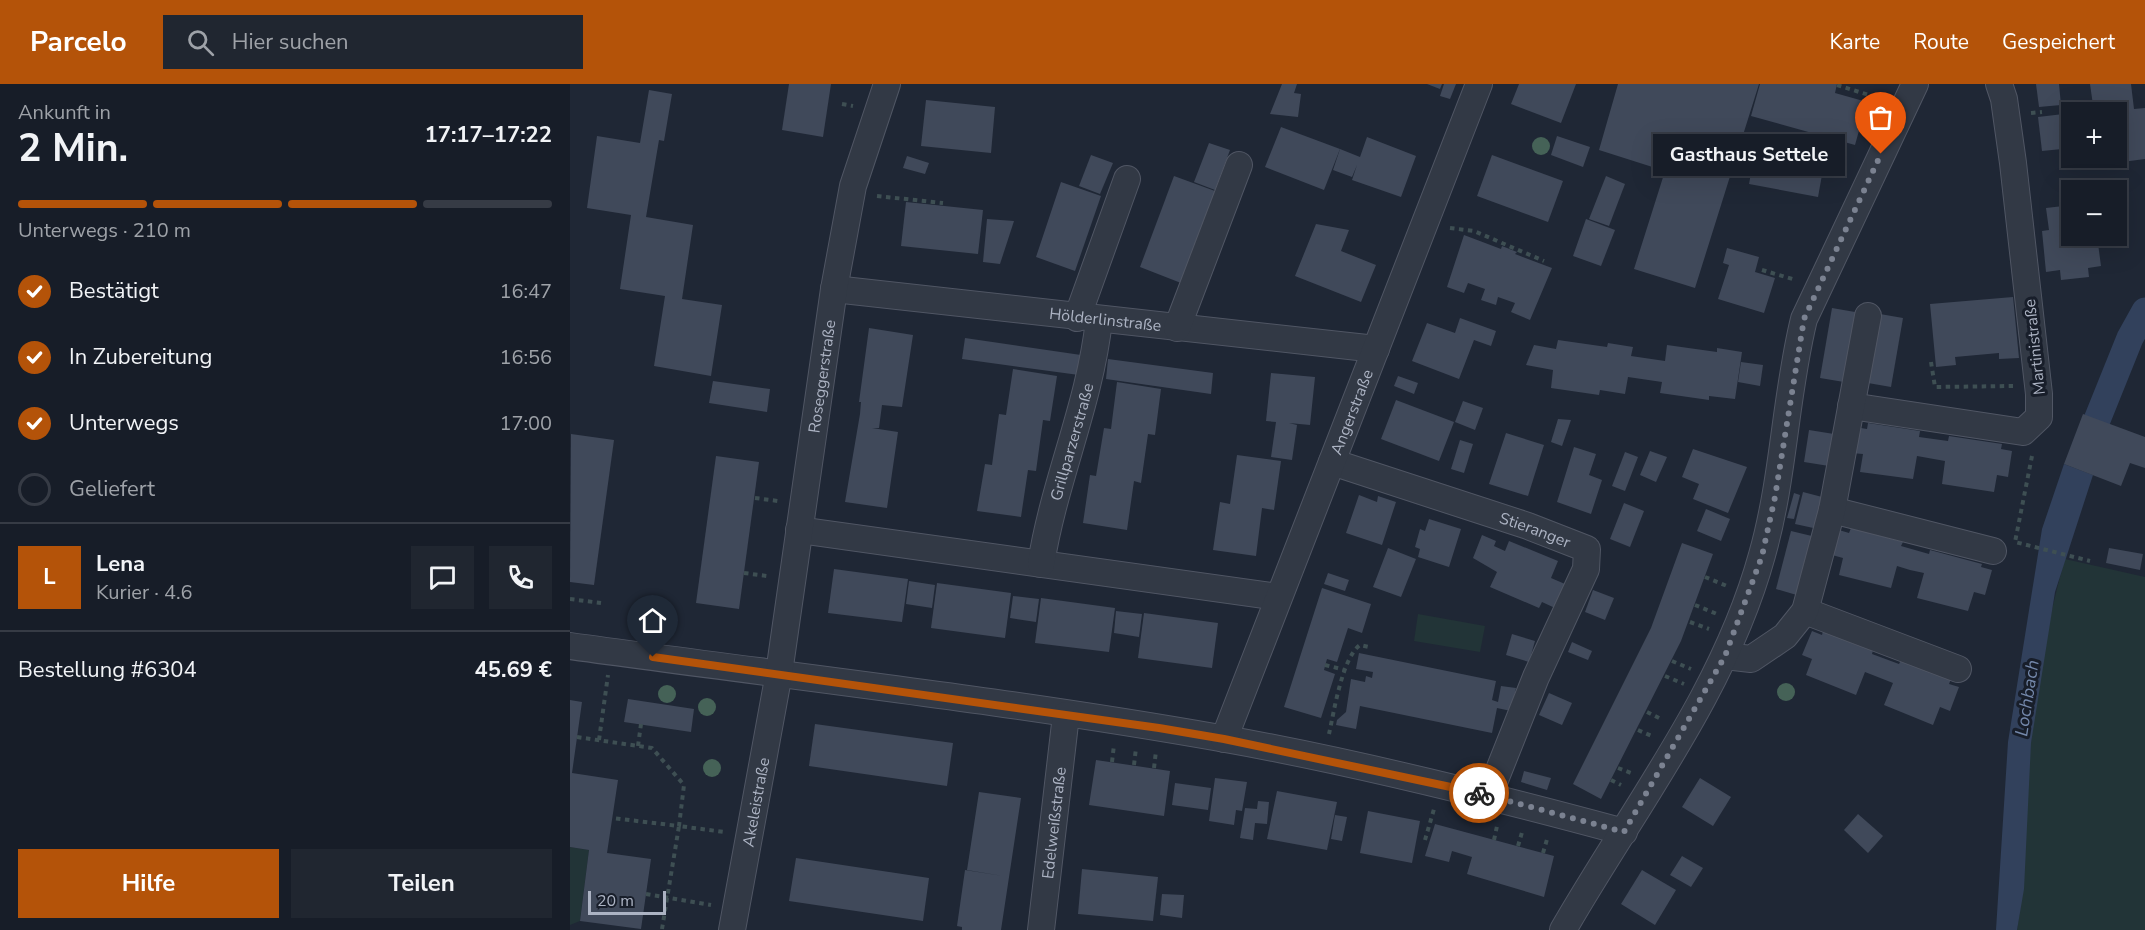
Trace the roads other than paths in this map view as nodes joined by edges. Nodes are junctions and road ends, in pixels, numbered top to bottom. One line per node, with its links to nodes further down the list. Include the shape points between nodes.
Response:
1 (887, 84): 7 (street, Roseggerstraße, via 853,194)
2 (1479, 84): 11 (street, Angerstraße)
3 (1915, 84): 21 (street, via 1804,319 1762,556)
4 (1999, 84): 12 (street, Martinistraße, via 2013,163 2039,417 2023,432)
5 (1239, 165): 10 (street)
6 (1127, 179): 9 (street, Grillparzerstraße)
7 (834, 289): 9 (street, Hölderlinstraße); 15 (street, Roseggerstraße)
8 (1868, 316): 12 (street)
9 (1088, 319): 10 (street, Hölderlinstraße); 17 (street, Grillparzerstraße, via 1096,345 1046,530)
10 (1177, 328): 11 (street, Hölderlinstraße)
11 (1376, 349): 13 (street, Angerstraße)
12 (1851, 406): 14 (street)
13 (1332, 462): 18 (street, Angerstraße); 26 (street, Stieranger, via 1587,549 1586,569 1536,677)
14 (1832, 510): 16 (street); 19 (street)
15 (799, 530): 17 (street); 23 (street, Roseggerstraße)
16 (1993, 551)
17 (1041, 564): 18 (street)
18 (1278, 597): 25 (street, Angerstraße)
19 (1805, 610): 21 (street, via 1785,636 1751,659); 22 (street)
20 (570, 646): 23 (street)
21 (1725, 656): 27 (street)
22 (1958, 669)
23 (779, 673): 24 (street); 28 (street, Akeleistraße)
24 (1066, 715): 25 (street); 29 (street, Edelweißstraße)
25 (1224, 739): 26 (street)
26 (1489, 795): 27 (street)
27 (1624, 832): 30 (street)
28 (734, 919)
29 (1041, 930)
30 (1563, 930)

